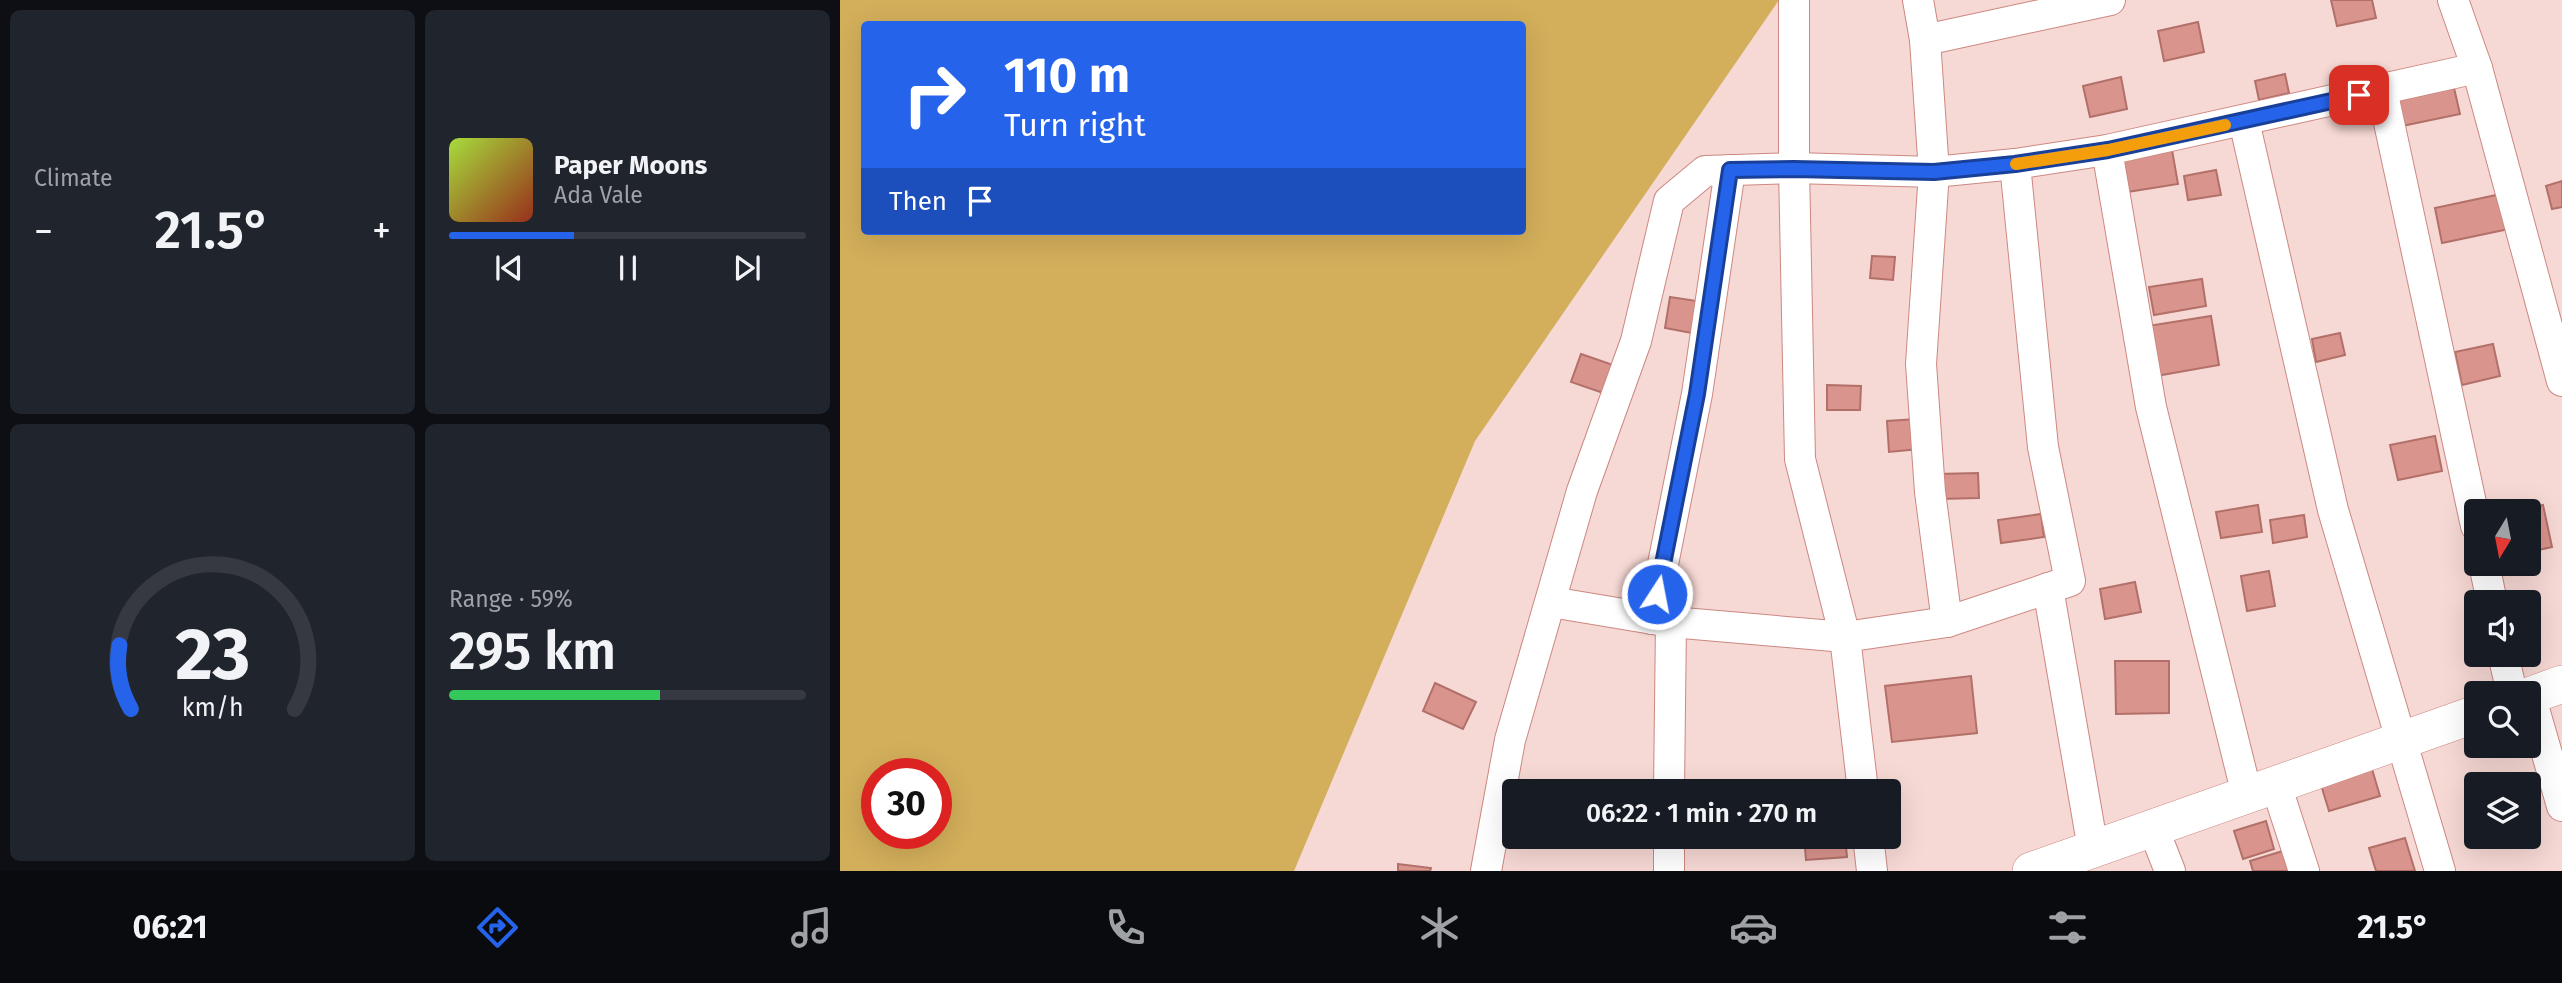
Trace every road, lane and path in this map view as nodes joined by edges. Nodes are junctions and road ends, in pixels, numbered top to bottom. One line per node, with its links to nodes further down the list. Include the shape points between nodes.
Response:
1 (1794, 0): 11 (street)
2 (1918, 0): 5 (street)
3 (2110, 0): 5 (street)
4 (2454, 0): 6 (street)
5 (1925, 40): 13 (street)
6 (2477, 68): 7 (street); 14 (street)
7 (2382, 90): 8 (street); 15 (street)
8 (2244, 121): 9 (street); 25 (street, via 2333,510)
9 (2108, 150): 10 (street); 28 (street, via 2151,407)
10 (2015, 164): 13 (street); 16 (street, via 2043,447 2070,581)
11 (1794, 169): 12 (street); 13 (street); 20 (street, via 1800,459)
12 (1730, 170): 17 (street, via 1705,171 1669,201 1636,341 1582,491); 18 (street)
13 (1934, 172): 19 (street, via 1921,364 1930,492)
14 (2562, 381)
15 (2470, 499)
16 (2048, 588): 19 (street); 33 (street)
17 (1551, 602): 18 (street); 34 (street, via 1510,740)
18 (1661, 620): 20 (street); 26 (street)
19 (1947, 622): 20 (street)
20 (1845, 637): 27 (street)
21 (2562, 684): 22 (street)
22 (2541, 692)
23 (2464, 719): 25 (street)
24 (2541, 736): 29 (street)
25 (2401, 741): 28 (street); 40 (street)
26 (1668, 779)
27 (1862, 779)
28 (2262, 790): 30 (street); 39 (street)
29 (2562, 806)
30 (2153, 828): 33 (street); 38 (street)
31 (1669, 849): 35 (street)
32 (1869, 849): 36 (street)
33 (2093, 849): 37 (street)
34 (1486, 871)
35 (1668, 871)
36 (1872, 871)
37 (2031, 871)
38 (2169, 871)
39 (2304, 871)
40 (2440, 871)

